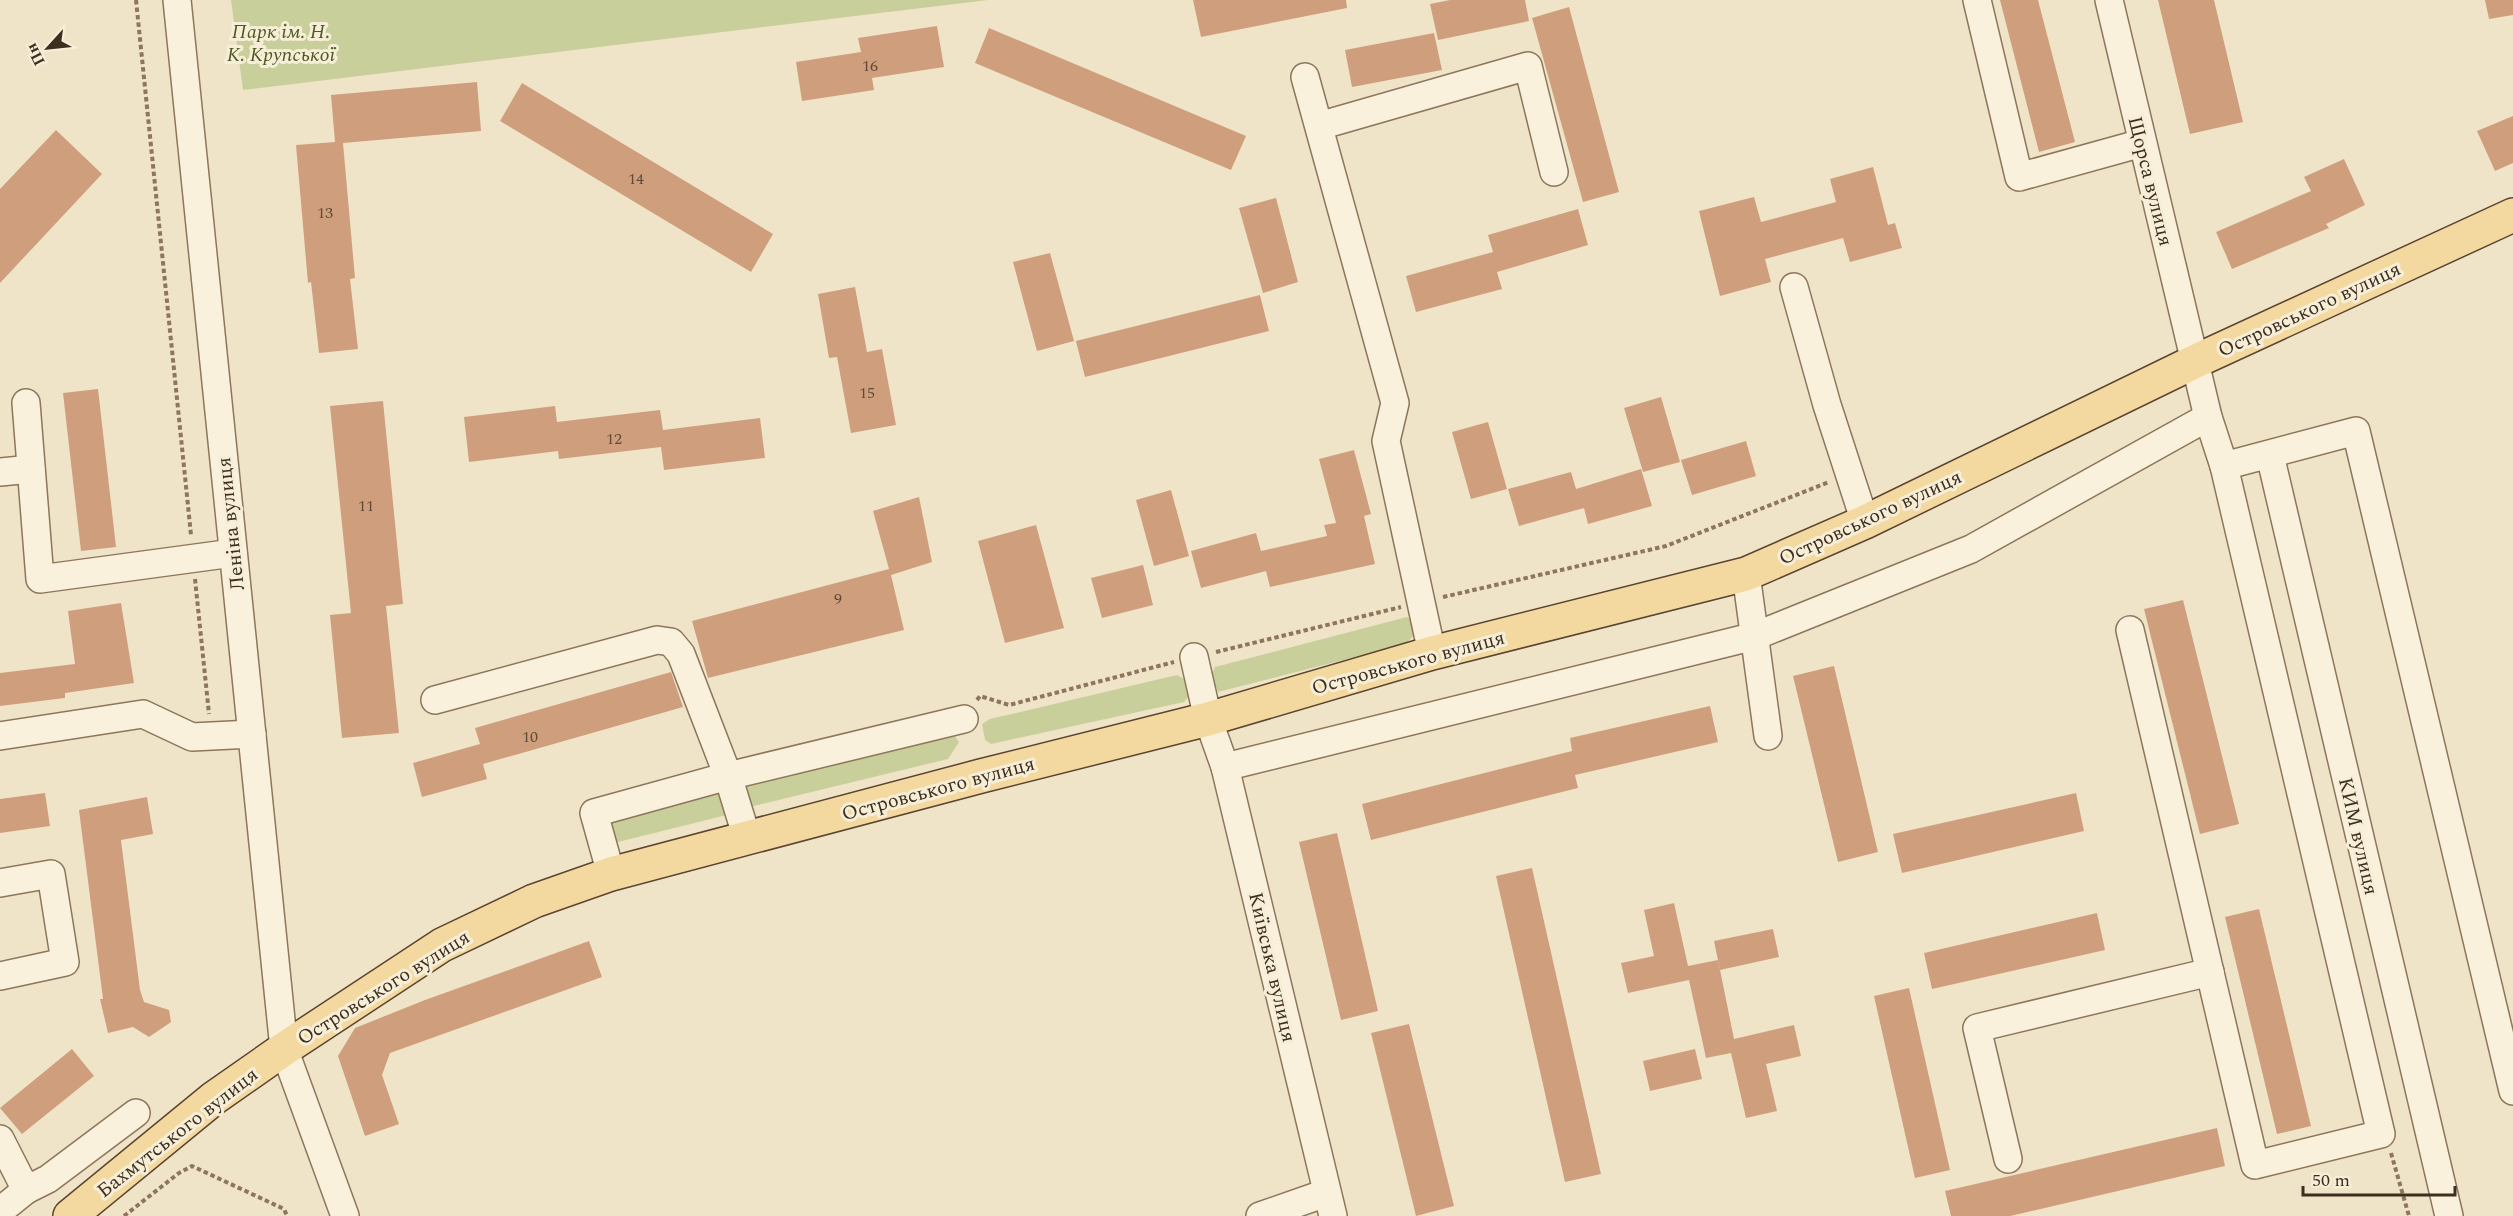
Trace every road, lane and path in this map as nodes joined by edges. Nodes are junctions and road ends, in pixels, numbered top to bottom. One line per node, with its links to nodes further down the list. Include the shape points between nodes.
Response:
1 (136, 0): 21 (path)
2 (177, 0): 20 (street, Леніна вулиця)
3 (1977, 0): 7 (street, via 2019,177)
4 (2109, 0): 7 (street, Щорса вулиця)
5 (1305, 77): 6 (street)
6 (1319, 126): 8 (street, via 1528,66); 23 (street, via 1395,403 1386,441)
7 (2142, 142): 11 (street, Щорса вулиця)
8 (1554, 172)
9 (2513, 215): 11 (main road, Островського вулиця)
10 (1794, 287): 18 (street)
11 (2196, 361): 13 (street, Щорса вулиця); 19 (main road, Островського вулиця)
12 (26, 403): 16 (street)
13 (2208, 417): 15 (street, Щорса вулиця); 25 (street, via 1971,549)
14 (2270, 455): 15 (street); 43 (street, via 2356,432); 57 (street, КИМ вулиця)
15 (2224, 466): 45 (street, Щорса вулиця)
16 (31, 469): 17 (street); 21 (street, via 40,579)
17 (0, 472)
18 (1849, 473): 19 (street); 23 (path, via 1666,546)
19 (1865, 522): 22 (main road, Островського вулиця)
20 (233, 552): 21 (street); 31 (street, Леніна вулиця)
21 (194, 558): 33 (path)
22 (1746, 574): 25 (street); 26 (main road, Островського вулиця)
23 (1422, 601): 26 (street); 27 (path)
24 (2130, 630): 40 (street)
25 (1755, 636): 34 (street); 35 (street)
26 (1432, 653): 29 (main road, Островського вулиця)
27 (1194, 657): 29 (street, Київська вулиця); 30 (path, via 1009,705 980,696)
28 (435, 700): 36 (street, via 657,640 671,642 681,654)
29 (1208, 718): 35 (street, Київська вулиця); 37 (main road, Островського вулиця)
30 (964, 719): 36 (street)
31 (252, 734): 33 (street); 42 (street, Леніна вулиця)
32 (0, 736): 33 (street, via 143,714 192,737)
33 (211, 736)
34 (1768, 736)
35 (1225, 767): 49 (street, Київська вулиця)
36 (728, 776): 37 (street); 38 (street, via 594,813)
37 (747, 838): 38 (main road, Островського вулиця)
38 (611, 874): 42 (main road, Островського вулиця, via 534,901 442,945)
39 (0, 883): 41 (street, via 51,874 65,962)
40 (2210, 972): 45 (street, via 2255,1165); 47 (street, via 1977,1028)
41 (0, 976)
42 (284, 1049): 51 (main road, Бахмутського вулиця, via 214,1098); 54 (street, Леніна вулиця)
43 (2513, 1091)
44 (136, 1113): 48 (street, via 48,1179)
45 (2381, 1134): 56 (path, via 2388,1141)
46 (0, 1139): 48 (street)
47 (2008, 1159)
48 (26, 1190): 50 (street)
49 (1330, 1204): 55 (street)
50 (0, 1211)
51 (70, 1216)
52 (124, 1216): 53 (path, via 192,1166 284,1209)
53 (287, 1216)
54 (345, 1216)
55 (1260, 1216)
56 (2409, 1216)
57 (2450, 1216)

